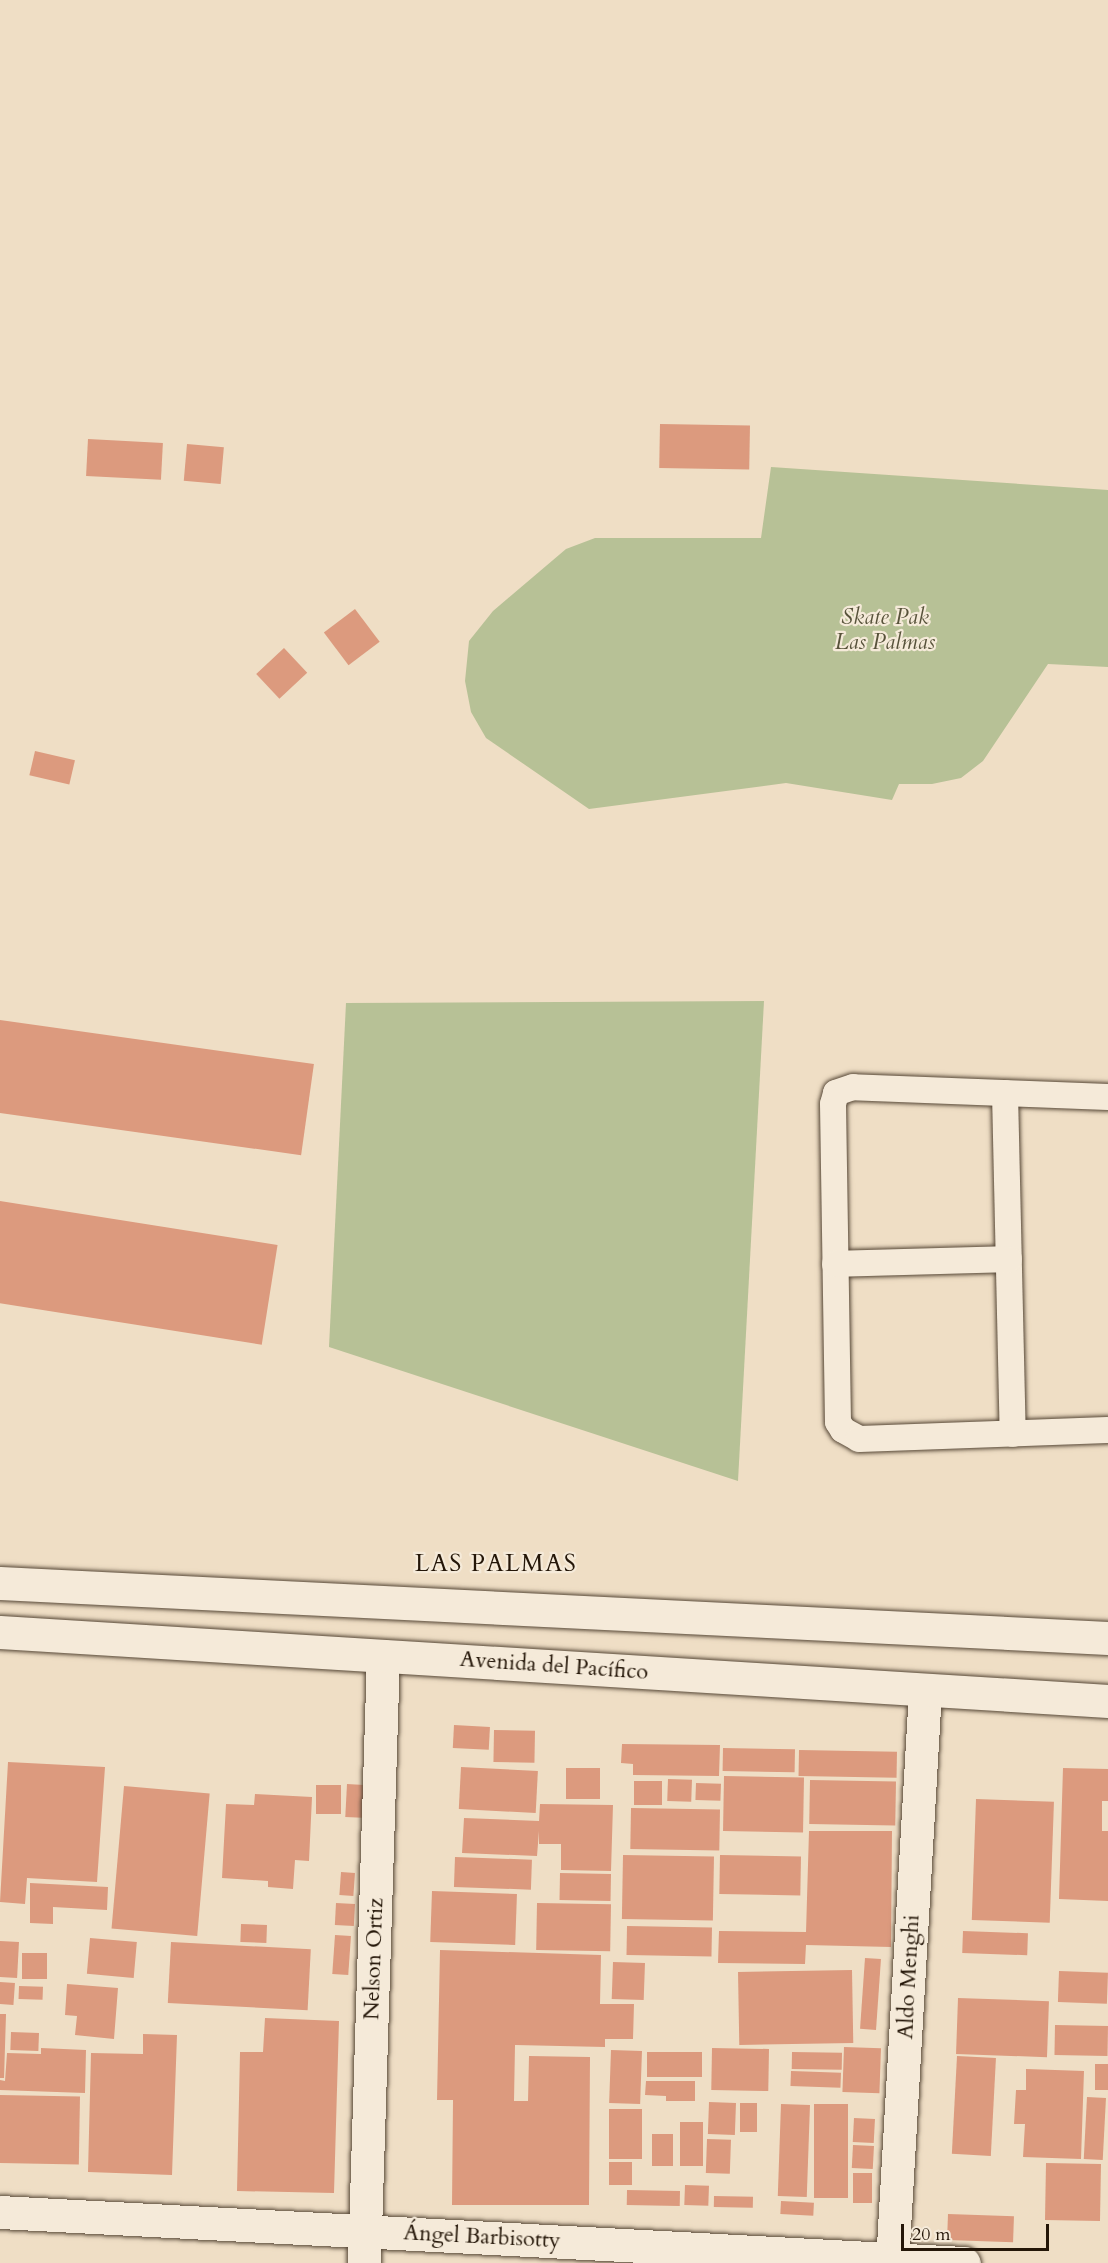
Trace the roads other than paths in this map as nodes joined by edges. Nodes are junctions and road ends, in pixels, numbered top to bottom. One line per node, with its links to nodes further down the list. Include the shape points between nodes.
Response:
1 (1005, 1094): 2 (lane); 3 (lane); 4 (lane, via 853,1087 836,1094)
2 (1108, 1097)
3 (1009, 1259): 4 (lane); 6 (lane)
4 (835, 1264): 6 (lane, via 838,1422 843,1430 859,1439)
5 (1108, 1430): 6 (lane)
6 (1013, 1434)
7 (0, 1583): 9 (main road)
8 (0, 1632): 10 (main road, Avenida del Pacífico)
9 (1108, 1638)
10 (383, 1656): 11 (main road, Avenida del Pacífico); 14 (main road, Nelson Ortiz)
11 (925, 1690): 12 (main road, Avenida del Pacífico); 15 (main road, Aldo Menghi)
12 (1108, 1701)
13 (0, 2212): 14 (main road, Ángel Barbisotty)
14 (366, 2231): 15 (main road, Ángel Barbisotty); 16 (main road, Nelson Ortiz)
15 (892, 2261): 17 (main road, Ángel Barbisotty)
16 (364, 2263)
17 (964, 2263)

